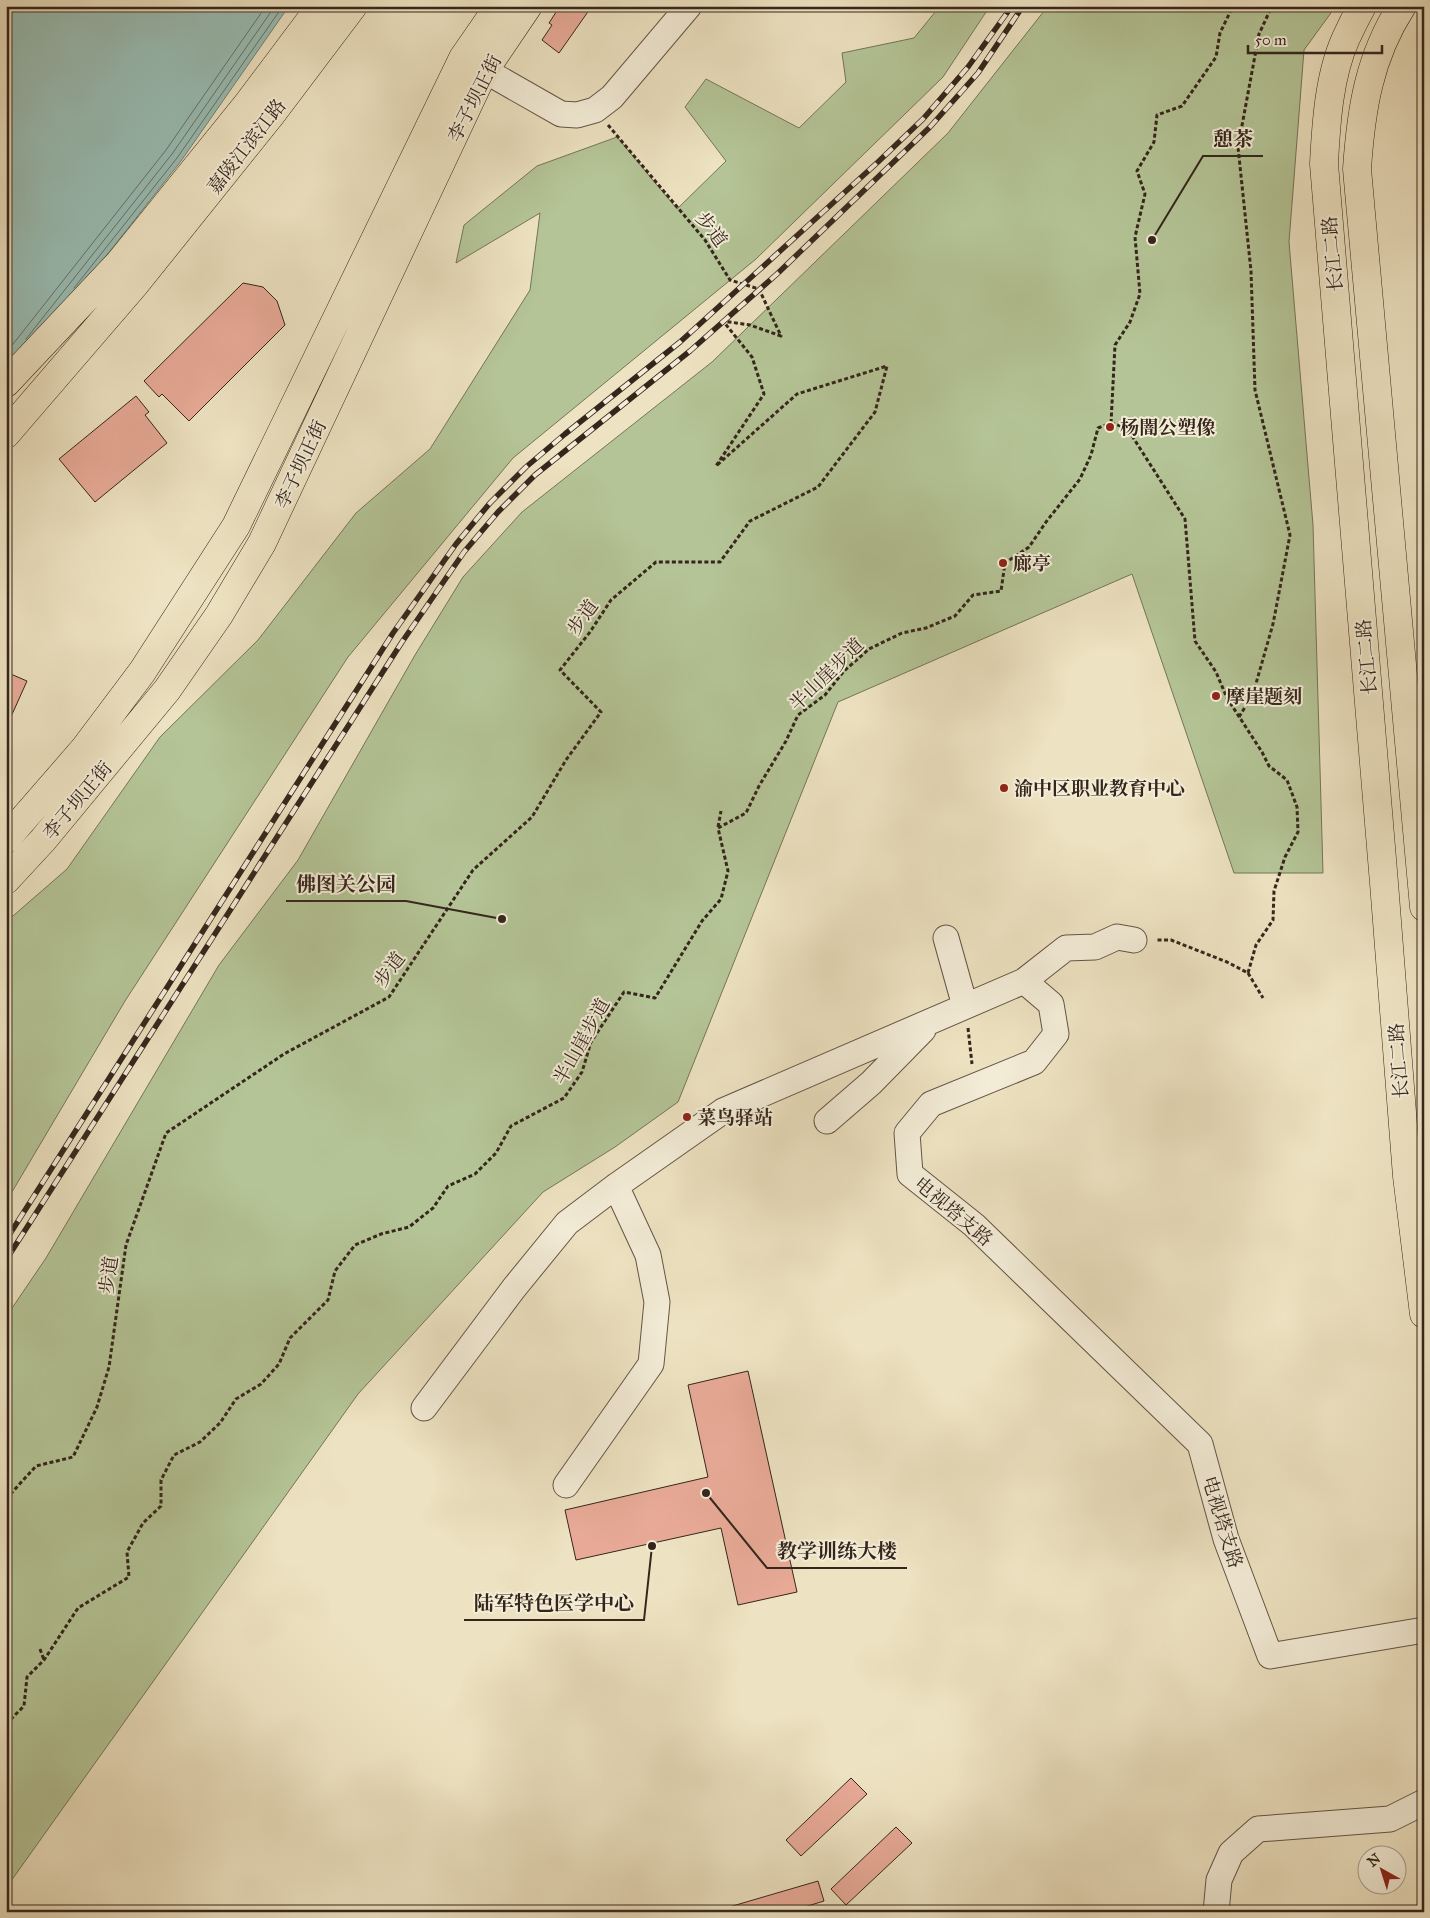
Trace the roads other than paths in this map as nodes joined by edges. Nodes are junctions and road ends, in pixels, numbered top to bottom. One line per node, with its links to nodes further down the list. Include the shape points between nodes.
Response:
1 (321, 6): 9 (main road, 嘉陵江滨江路, via 249,102 119,263)
2 (354, 6): 10 (main road, 嘉陵江滨江路, via 136,283)
3 (498, 6): 8 (main road, 李子坝正街)
4 (528, 6): 8 (main road, 李子坝正街)
5 (689, 6): 8 (street, via 612,97 595,110 577,116 561,114)
6 (1362, 6): 21 (main road, 长江二路, via 1345,39 1333,83 1324,164 1407,1176)
7 (1402, 6): 13 (main road, 长江二路, via 1378,51 1365,93 1357,169)
8 (474, 65): 11 (main road, 李子坝正街, via 236,526 142,672 85,748); 12 (main road, 李子坝正街, via 262,543 219,615 167,690)
9 (6, 383)
10 (6, 434)
11 (6, 839)
12 (6, 880)
13 (1424, 907)
14 (946, 938): 17 (street)
15 (1134, 940): 16 (street, via 1117,937 1095,947 1066,948)
16 (1024, 981): 17 (street); 24 (street, 电视塔支路, via 1051,1004 1056,1034 1034,1062 931,1104 907,1133 910,1174 974,1225 1200,1444 1226,1539 1270,1656)
17 (965, 1006): 18 (street)
18 (934, 1020): 19 (street); 20 (street, via 723,1111)
19 (827, 1121)
20 (616, 1186): 22 (street, via 567,1223); 23 (street, via 648,1255 658,1302 651,1364)
21 (1424, 1314)
22 (424, 1408)
23 (566, 1485)
24 (1424, 1630)
25 (1424, 1802): 26 (street, via 1390,1819 1258,1829 1231,1853 1219,1880)
26 (1216, 1912)

